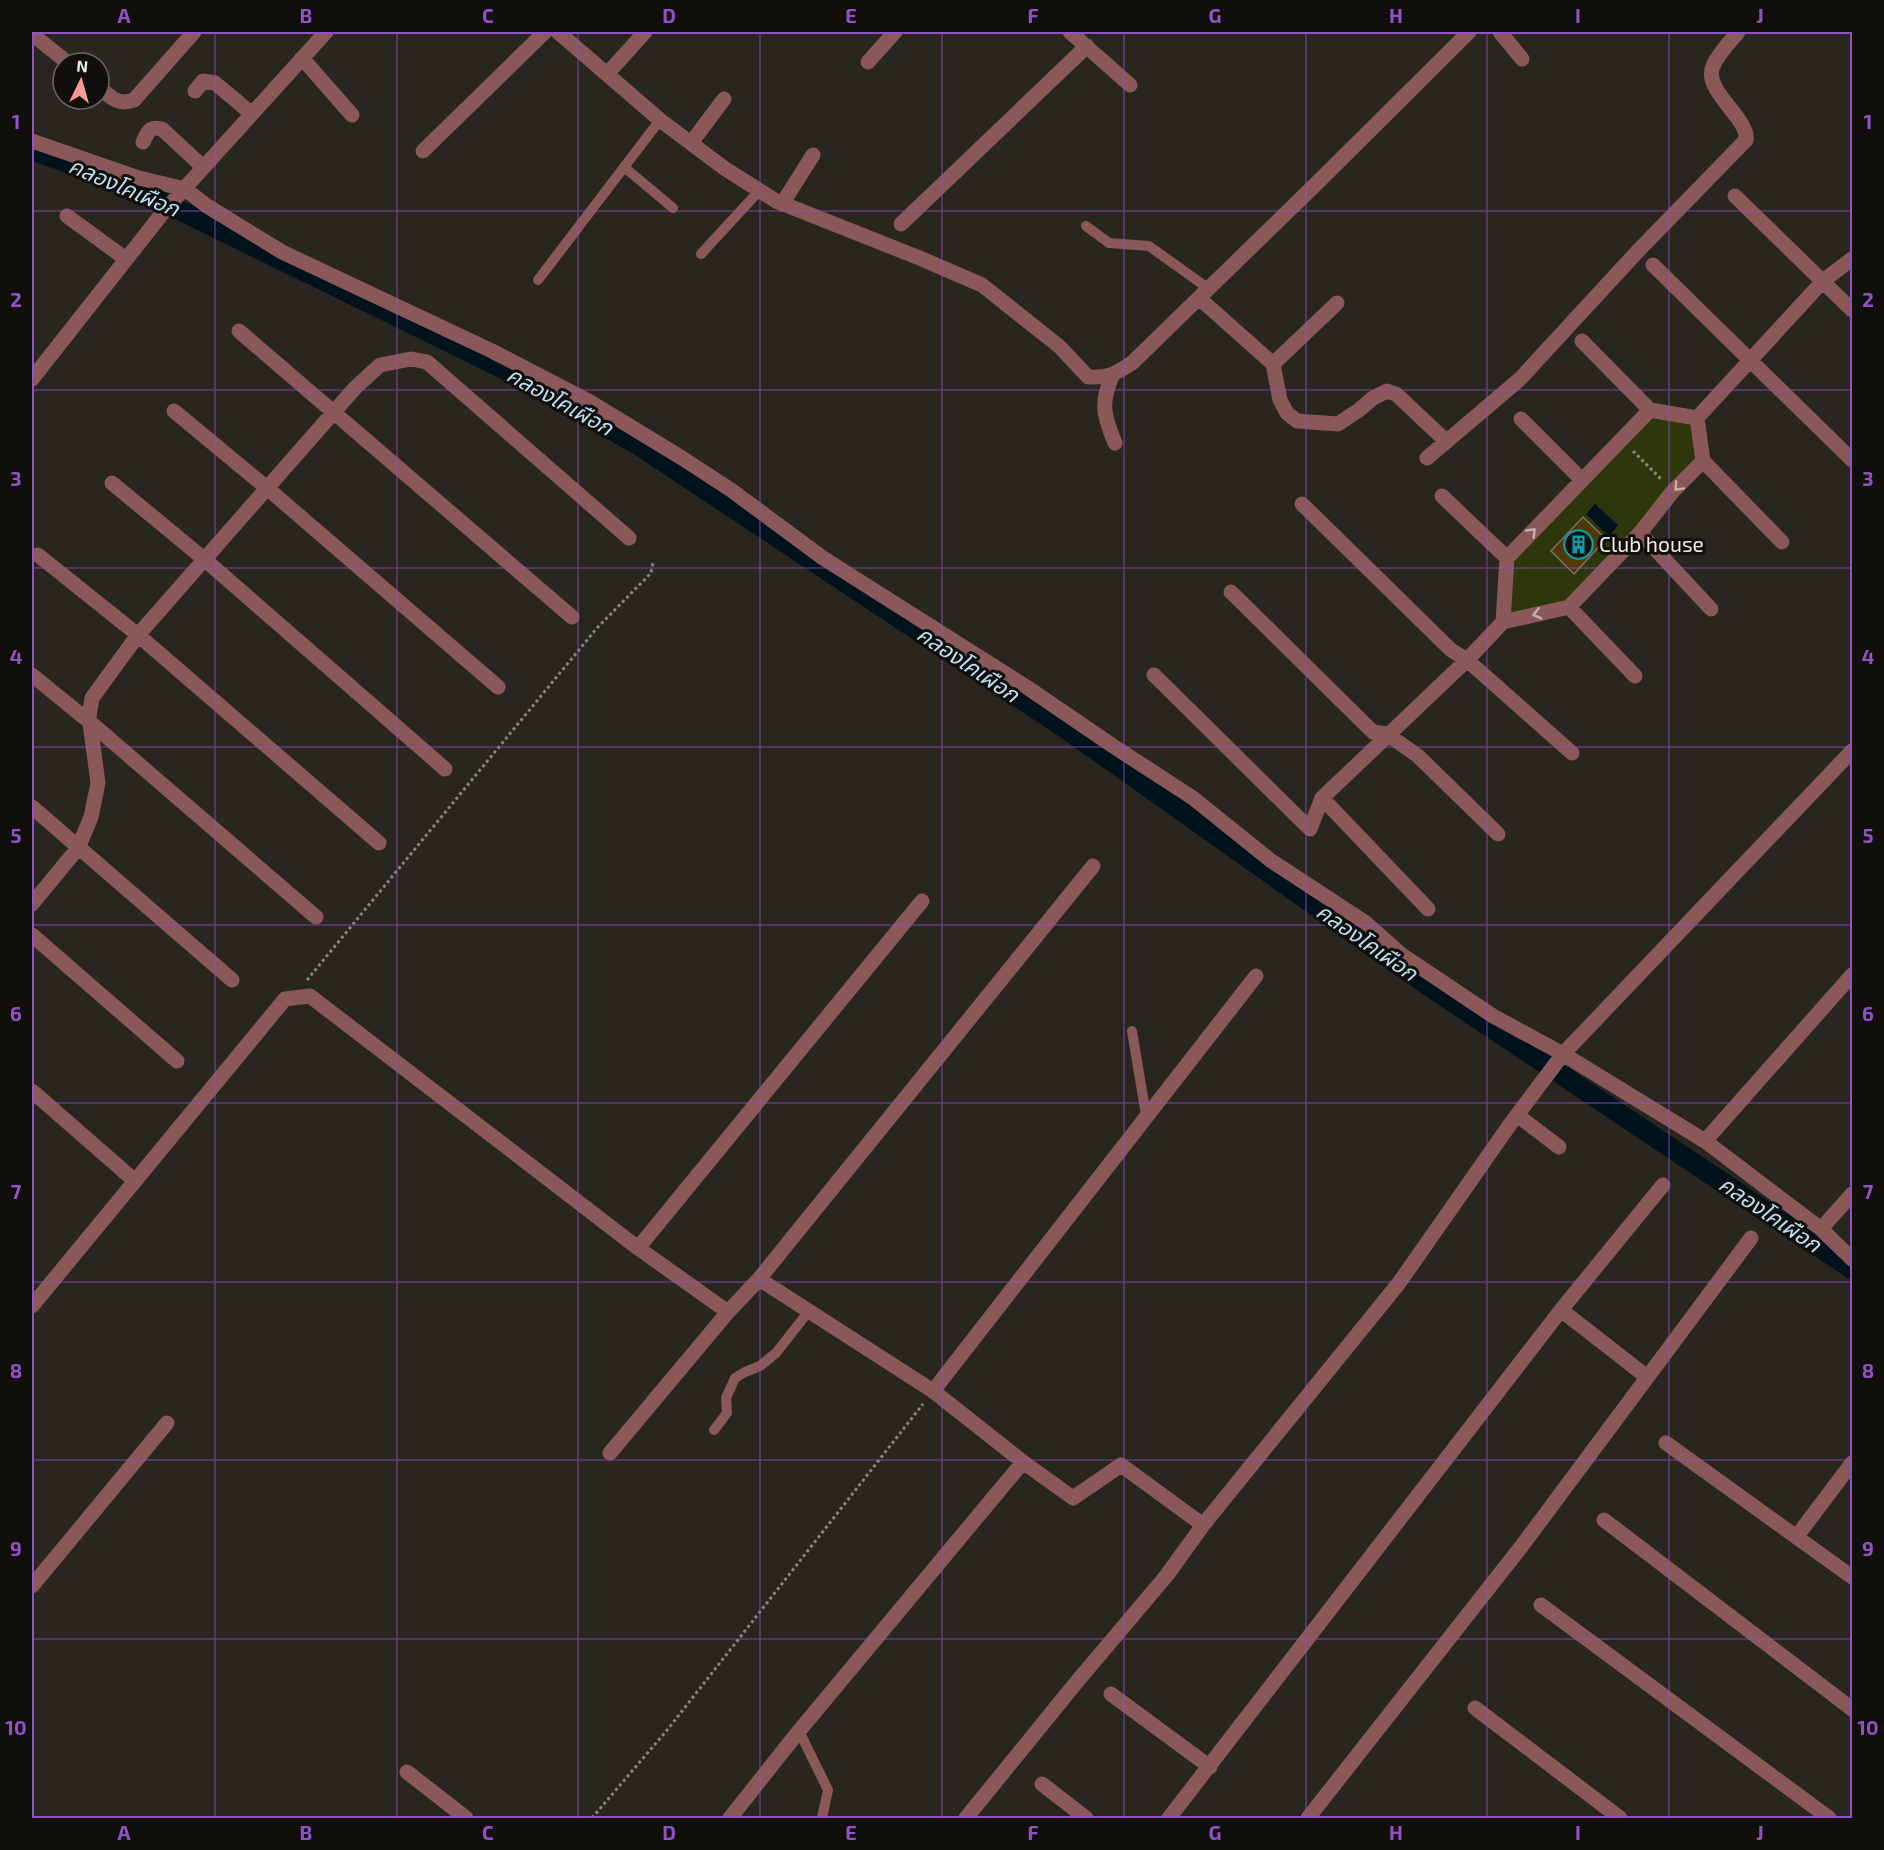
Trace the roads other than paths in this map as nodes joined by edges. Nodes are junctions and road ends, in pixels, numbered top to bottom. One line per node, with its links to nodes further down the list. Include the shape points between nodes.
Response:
1 (194, 32): 20 (street, via 134,100 125,104)
2 (326, 32): 14 (street)
3 (545, 32): 28 (street)
4 (558, 32): 17 (street)
5 (645, 32): 17 (street)
6 (895, 32): 16 (street)
7 (1070, 32): 12 (street)
8 (1469, 32): 46 (street)
9 (1500, 32): 15 (street)
10 (1738, 32): 60 (street, via 1713,65 1712,75 1723,100 1744,126 1746,140 1520,379)
11 (32, 34): 13 (street)
12 (1087, 46): 18 (street); 38 (street)
13 (53, 51)
14 (302, 58): 22 (street); 23 (street)
15 (1522, 59)
16 (868, 62)
17 (607, 74): 24 (street)
18 (1130, 85)
19 (195, 91): 22 (street, via 203,81 215,83)
20 (111, 96)
21 (724, 99): 27 (street)
22 (252, 114): 30 (street)
23 (352, 116)
24 (660, 120): 27 (street); 31 (lane)
25 (32, 141): 32 (street)
26 (142, 142): 30 (street, via 149,130 162,129)
27 (691, 143): 33 (street)
28 (423, 151)
29 (813, 155): 35 (street)
30 (203, 167): 32 (street)
31 (624, 167): 36 (lane); 44 (lane)
32 (183, 191): 41 (street); 107 (street, via 282,252 492,351 590,402 682,458 832,564 1193,798 1270,860 1366,923 1402,955)
33 (759, 191): 35 (street); 40 (lane)
34 (1735, 196): 45 (street)
35 (782, 204): 53 (street, via 982,285 1060,347 1088,376)
36 (673, 208)
37 (67, 216): 41 (street)
38 (901, 224)
39 (1086, 226): 46 (lane, via 1109,243 1149,246)
40 (701, 254)
41 (126, 259): 54 (street)
42 (1852, 259): 45 (street)
43 (1653, 265): 51 (street)
44 (538, 280)
45 (1824, 280): 48 (street); 51 (street)
46 (1204, 294): 52 (street); 53 (street, via 1132,363)
47 (1337, 303): 52 (street)
48 (1852, 310)
49 (239, 331): 57 (street)
50 (1582, 341): 55 (street)
51 (1751, 359): 58 (street); 63 (street)
52 (1274, 364): 60 (street, via 1280,400 1297,421 1338,424 1387,391 1396,394)
53 (1113, 376): 61 (street, via 1104,408)
54 (32, 379)
55 (1650, 410): 58 (street); 65 (street)
56 (174, 411): 67 (street)
57 (334, 411): 67 (street); 71 (street, via 380,364 411,359 427,362); 79 (street)
58 (1697, 418): 64 (street)
59 (1521, 419): 65 (street)
60 (1446, 441): 62 (street)
61 (1115, 443)
62 (1427, 458)
63 (1852, 460)
64 (1703, 461): 70 (street, one-way to 70); 72 (street)
65 (1582, 480): 74 (street, one-way to 65)
66 (112, 483): 75 (street)
67 (267, 488): 75 (street); 86 (street)
68 (1442, 496): 74 (street)
69 (1302, 504): 82 (street, via 1450,650)
70 (1640, 533): 77 (street); 78 (street)
71 (629, 538)
72 (1782, 542)
73 (38, 555): 81 (street)
74 (1507, 558): 80 (street)
75 (204, 559): 81 (street); 91 (street)
76 (1231, 592): 88 (street, via 1373,732)
77 (1569, 607): 80 (street, one-way to 80); 85 (street)
78 (1711, 609)
79 (572, 617)
80 (1503, 622): 82 (street)
81 (138, 635): 87 (street, via 92,698); 95 (street)
82 (1467, 660): 88 (street); 90 (street)
83 (32, 675): 87 (street)
84 (1154, 675): 92 (street, via 1310,829)
85 (1635, 676)
86 (498, 687)
87 (90, 723): 96 (street, via 98,783 91,817); 101 (street)
88 (1387, 734): 92 (street); 94 (street, via 1418,756)
89 (1852, 751): 107 (street)
90 (1572, 753)
91 (445, 769)
92 (1322, 798): 100 (street)
93 (32, 807): 96 (street)
94 (1498, 834)
95 (379, 843)
96 (78, 848): 99 (street); 105 (street)
97 (1093, 866): 121 (street)
98 (922, 901): 119 (street)
99 (32, 904)
100 (1428, 909)
101 (316, 917)
102 (32, 935): 108 (street)
103 (1852, 975): 112 (street)
104 (1256, 976): 110 (street)
105 (232, 980)
106 (1132, 1031): 110 (lane)
107 (1561, 1057): 111 (street); 112 (street)
108 (177, 1061)
109 (32, 1091): 114 (street)
110 (1146, 1115): 127 (street)
111 (1517, 1115): 113 (street); 135 (street, via 1399,1283)
112 (1705, 1141): 117 (street)
113 (1559, 1147)
114 (135, 1181): 119 (street, via 285,999 310,996); 122 (street)
115 (1664, 1185): 123 (street)
116 (1852, 1194): 117 (street)
117 (1821, 1229): 120 (street)
118 (1752, 1238): 126 (street)
119 (638, 1248): 125 (street)
120 (1852, 1259)
121 (759, 1279): 124 (street); 125 (street)
122 (32, 1306)
123 (1561, 1310): 126 (street); 144 (street)
124 (809, 1311): 127 (street); 129 (lane, via 776,1353 735,1378 726,1398 727,1413)
125 (728, 1312): 131 (street)
126 (1647, 1377): 153 (street, via 1521,1547)
127 (933, 1391): 132 (street)
128 (166, 1423): 138 (street)
129 (714, 1430)
130 (1666, 1443): 136 (street)
131 (610, 1454)
132 (1023, 1462): 135 (street, via 1073,1498 1121,1465); 143 (street)
133 (1852, 1463): 136 (street)
134 (1604, 1520): 142 (street)
135 (1203, 1525): 150 (street, via 1167,1575)
136 (1797, 1536): 137 (street)
137 (1852, 1577)
138 (32, 1587)
139 (1542, 1605): 155 (street)
140 (1111, 1694): 144 (street)
141 (1475, 1708): 154 (street)
142 (1852, 1709)
143 (799, 1731): 148 (street); 149 (lane, via 828,1790)
144 (1210, 1767): 152 (street)
145 (406, 1772): 147 (street)
146 (1042, 1784): 151 (street)
147 (460, 1817)
148 (730, 1818)
149 (822, 1818)
150 (966, 1818)
151 (1086, 1818)
152 (1169, 1818)
153 (1308, 1818)
154 (1620, 1818)
155 (1829, 1818)

